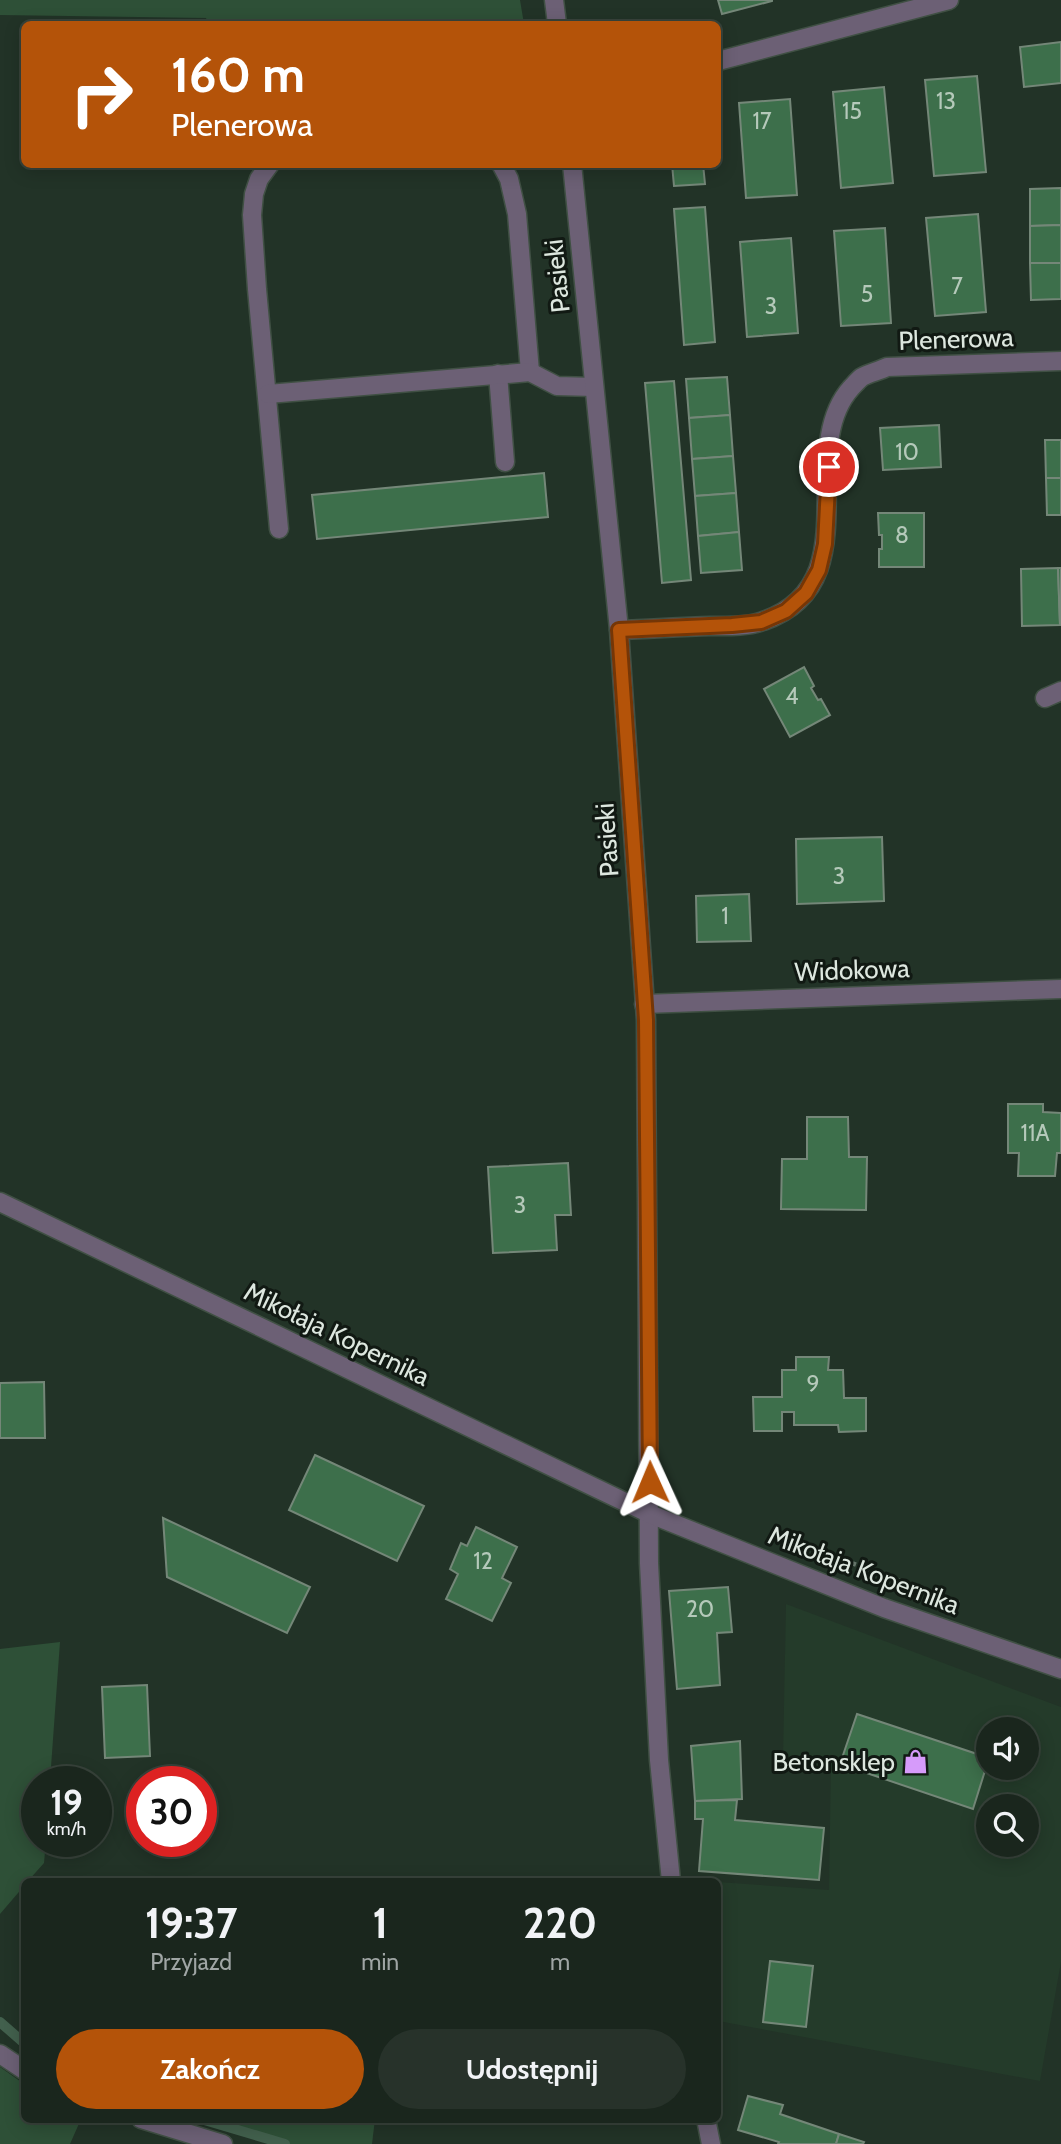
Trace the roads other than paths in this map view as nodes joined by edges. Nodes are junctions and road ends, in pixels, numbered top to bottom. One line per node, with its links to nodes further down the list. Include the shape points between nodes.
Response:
1 (554, 0): 3 (street)
2 (949, 0): 4 (street)
3 (557, 21)
4 (721, 60)
5 (267, 168): 12 (street, via 254,194 252,215)
6 (503, 168): 9 (street, via 517,214)
7 (572, 168): 11 (street, Pasieki)
8 (1061, 361): 15 (street, Plenerowa, via 887,367 860,378 833,418 825,544 819,570 806,593 786,611 761,622)
9 (530, 372): 10 (street); 11 (street, via 557,386)
10 (498, 374): 12 (street); 13 (street)
11 (594, 387): 15 (street, Pasieki)
12 (268, 394): 14 (street)
13 (505, 462)
14 (279, 528)
15 (619, 630): 17 (street, Pasieki)
16 (1061, 989): 17 (street, Widokowa)
17 (645, 1004): 19 (street, Pasieki)
18 (0, 1202): 19 (street, Mikołaja Kopernika)
19 (650, 1514): 20 (street, Mikołaja Kopernika, via 884,1608); 21 (street, via 659,1760)
20 (1061, 1669)
21 (671, 1878)
22 (0, 2054): 23 (street)
23 (21, 2068)
24 (154, 2123): 26 (street)
25 (707, 2123): 27 (street)
26 (223, 2144)
27 (710, 2144)

